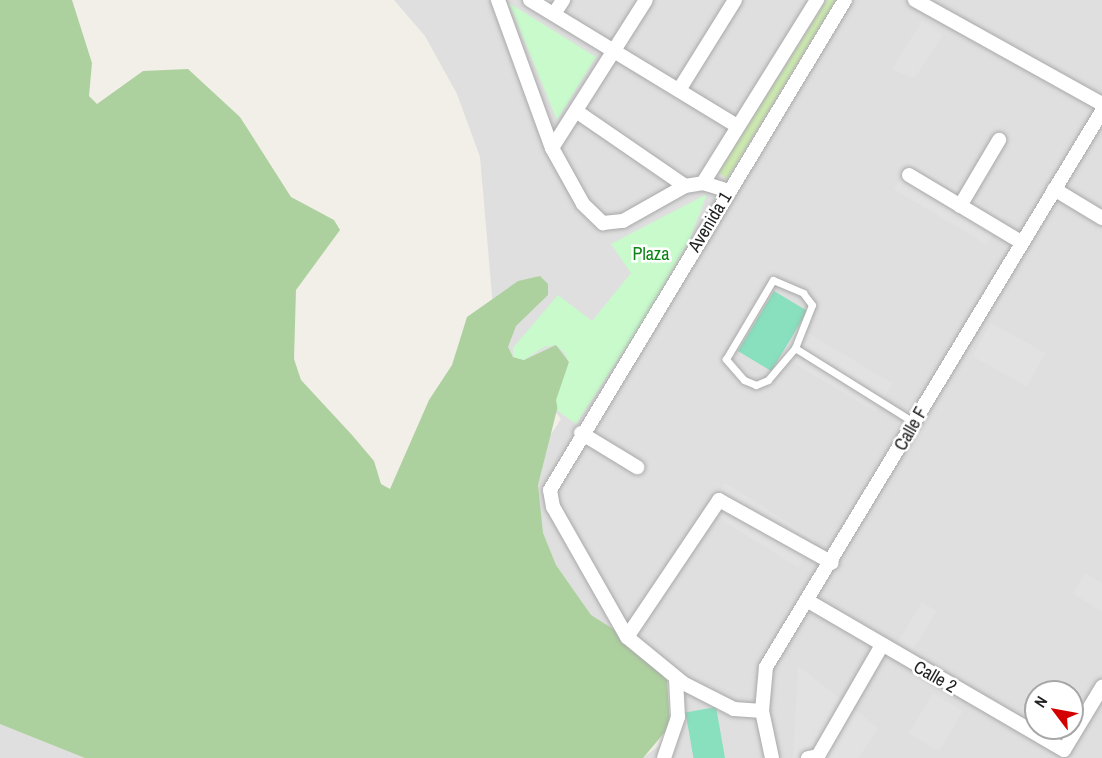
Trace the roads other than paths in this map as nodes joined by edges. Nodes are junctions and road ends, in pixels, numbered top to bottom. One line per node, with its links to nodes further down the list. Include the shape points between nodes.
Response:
1 (498, 0): 17 (street)
2 (530, 0): 9 (street)
3 (563, 0): 9 (street)
4 (646, 0): 10 (street)
5 (735, 0): 11 (street)
6 (817, 0): 15 (street)
7 (845, 0): 22 (street, Avenida 1)
8 (915, 0): 12 (street)
9 (554, 14): 10 (street)
10 (614, 50): 11 (street); 13 (street)
11 (679, 90): 15 (street)
12 (1102, 104)
13 (576, 111): 17 (street); 20 (street)
14 (1102, 111): 21 (street, Calle F)
15 (736, 126): 19 (street)
16 (999, 140): 23 (street)
17 (552, 148): 20 (street, via 583,204 603,223 622,221)
18 (909, 176): 23 (street)
19 (703, 183): 20 (street); 22 (street)
20 (685, 186)
21 (1054, 189): 24 (street); 25 (street, Calle F)
22 (729, 191): 28 (street, Avenida 1)
23 (960, 206): 25 (street)
24 (1102, 218)
25 (1021, 242): 27 (street, Calle F)
26 (795, 348): 26 (lane, via 768,380 756,385 744,380 726,359 773,280 803,293 813,305); 27 (lane)
27 (915, 423): 30 (street, Calle F)
28 (581, 433): 29 (street); 32 (street, Avenida 1, via 556,474 550,490 553,507)
29 (637, 467)
30 (832, 563): 31 (street, Calle F); 32 (street, via 720,500)
31 (808, 602): 33 (street, Calle 2); 36 (street, Calle F, via 766,667)
32 (627, 637): 34 (street)
33 (882, 645): 35 (street, Calle 2, via 1064,750); 37 (street)
34 (676, 678): 36 (street, via 734,709); 38 (street, via 678,717)
35 (1102, 687)
36 (762, 711): 39 (street, Calle F)
37 (815, 757)
38 (664, 758)
39 (772, 758)

